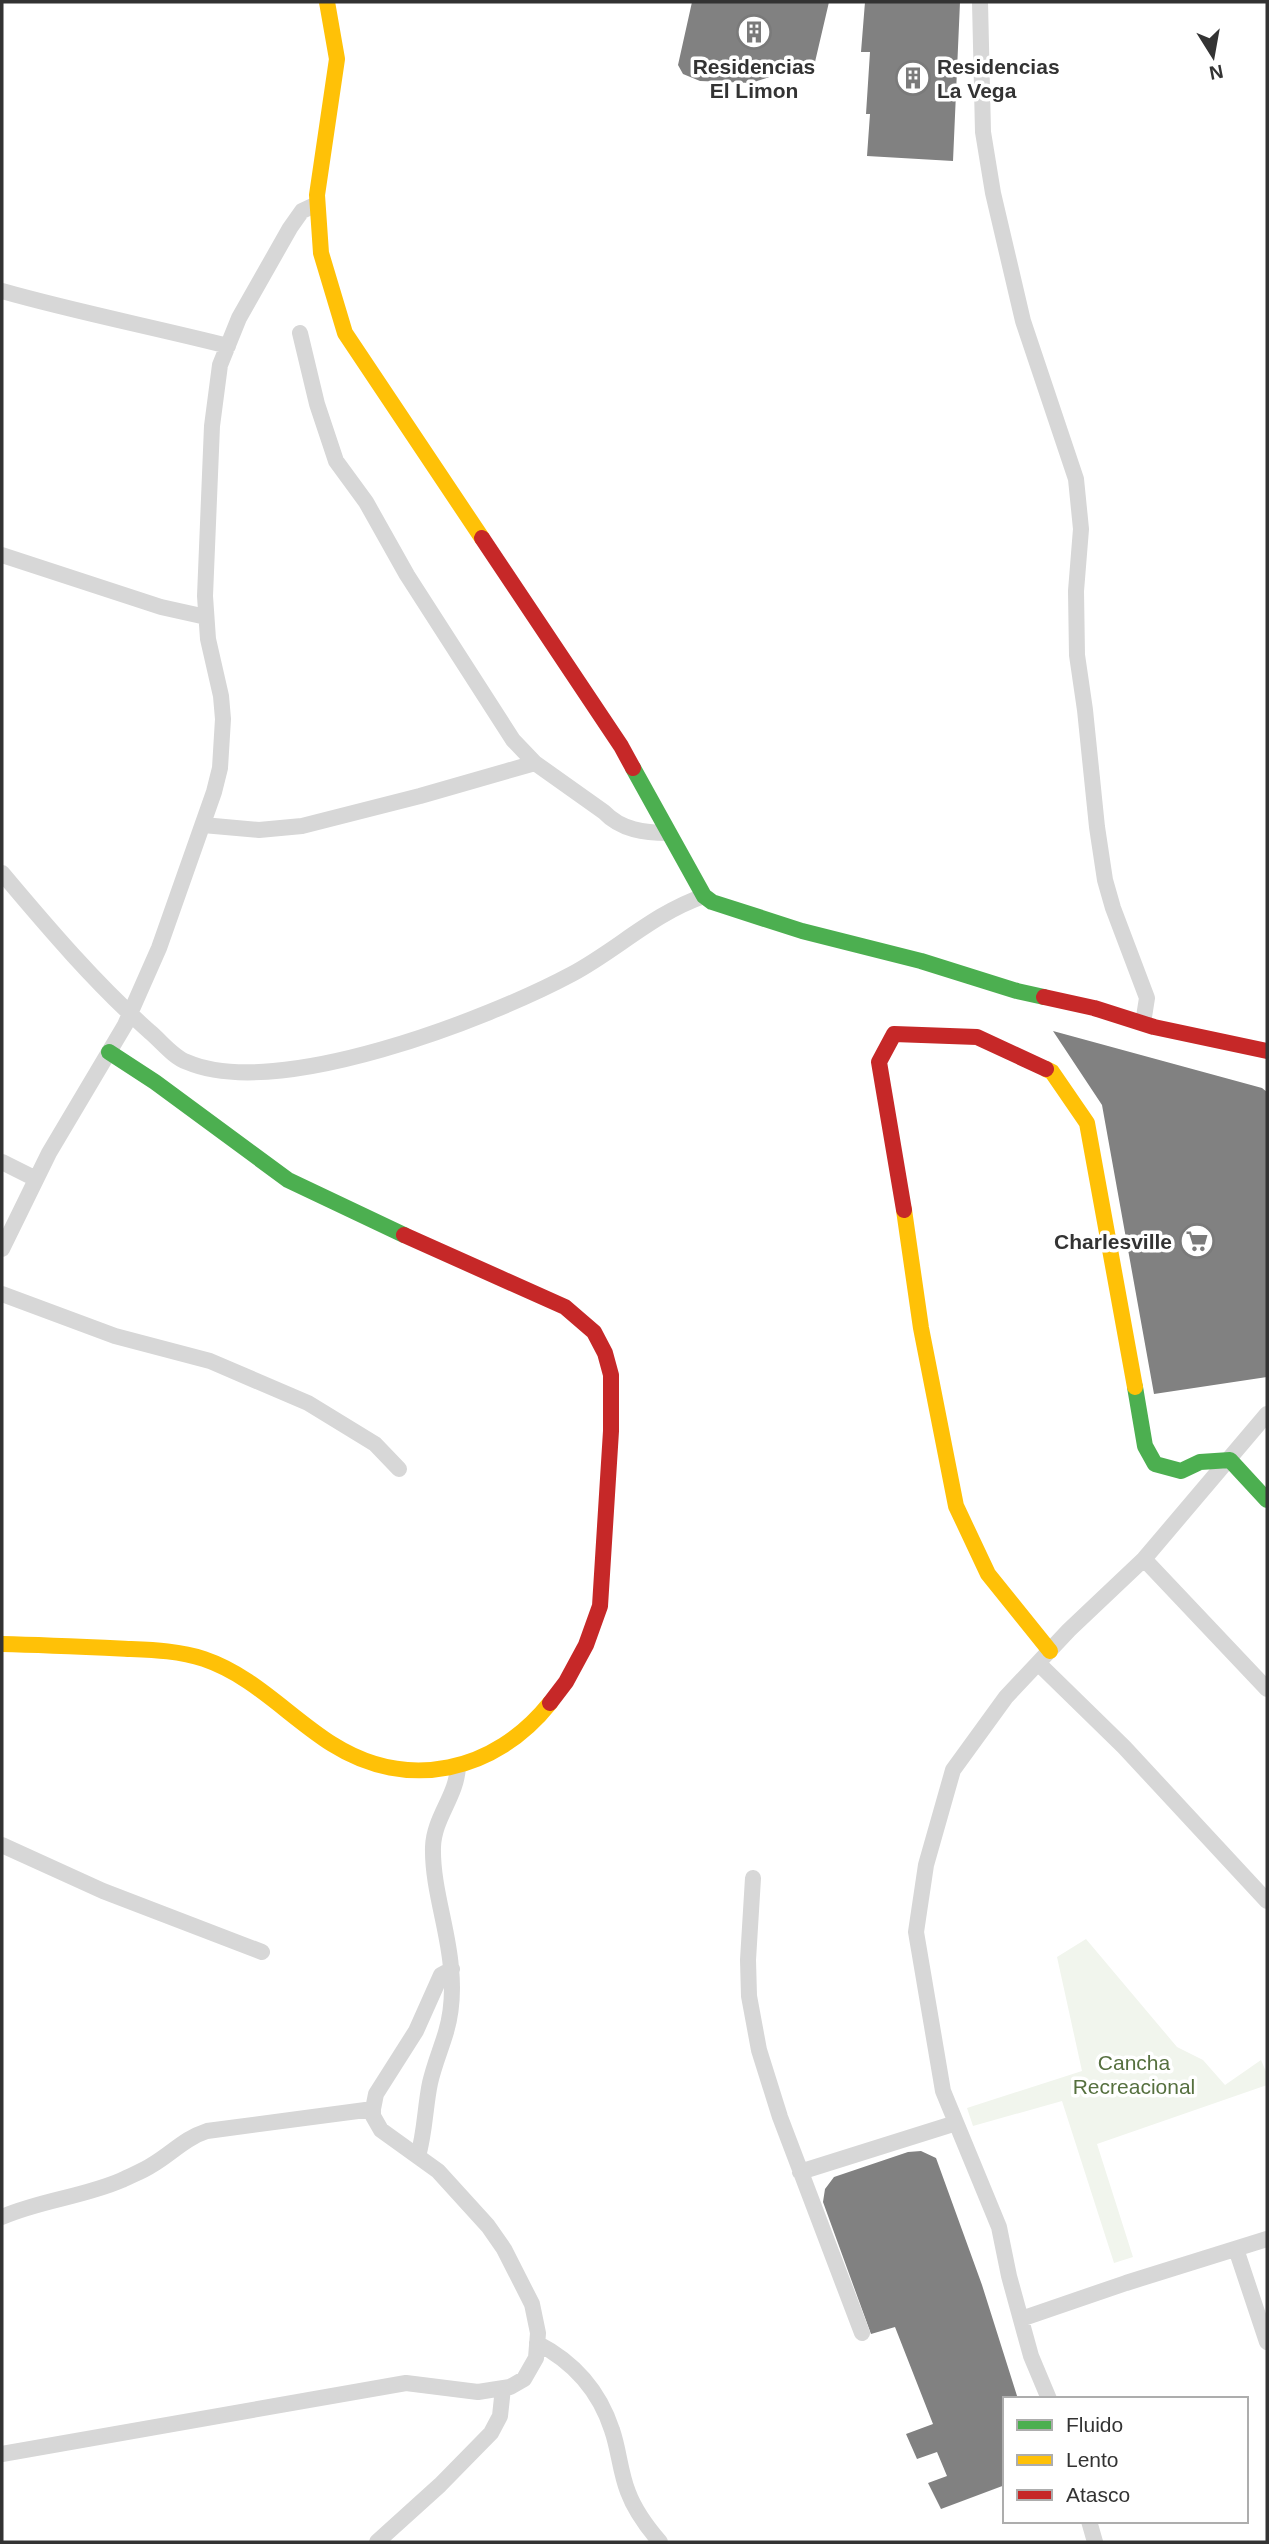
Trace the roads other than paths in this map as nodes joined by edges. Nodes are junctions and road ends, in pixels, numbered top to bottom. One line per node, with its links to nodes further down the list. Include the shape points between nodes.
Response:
1 (327, 2): 3 (street, via 337,59)
2 (980, 2): 15 (street, via 984,132 997,214 1023,321 1078,491 1081,529 1076,641 1097,827 1113,908 1147,998)
3 (317, 204): 6 (street, via 302,211 290,228); 11 (street, via 321,253 345,333 621,746)
4 (2, 291): 6 (street)
5 (300, 333): 9 (street, via 336,461 378,521 496,715)
6 (228, 346): 8 (street, via 220,365 212,426)
7 (2, 555): 8 (street, via 161,607)
8 (206, 617): 10 (street, via 223,731 220,768)
9 (534, 763): 10 (street, via 302,827 259,830); 11 (street, via 612,821 638,831)
10 (203, 825): 14 (street)
11 (668, 833): 13 (street)
12 (2, 873): 14 (street, via 68,951)
13 (704, 897): 14 (street, via 657,917 559,980 462,1021 337,1062 272,1071 211,1068 186,1062); 15 (street, via 802,931)
14 (130, 1014): 17 (street)
15 (1143, 1023): 16 (street)
16 (1267, 1051)
17 (109, 1052): 19 (street); 31 (street, via 288,1180 565,1307 586,1323 606,1353 611,1376 611,1431 595,1627 579,1663 542,1715 507,1744)
18 (2, 1162): 19 (street)
19 (36, 1179): 20 (street)
20 (2, 1249)
21 (2, 1294): 24 (street, via 115,1336 210,1361 308,1403 375,1444)
22 (1267, 1414): 23 (street)
23 (1230, 1460): 25 (street); 26 (street); 28 (street, via 1200,1462 1181,1471 1154,1464 1145,1446 1087,1123 1052,1072 977,1038 894,1034 879,1062 921,1328 956,1506 988,1574)
24 (400, 1469)
25 (1267, 1500)
26 (1144, 1559): 28 (street); 30 (street)
27 (2, 1644): 31 (street, via 171,1651 202,1658 248,1680 354,1757 410,1772)
28 (1050, 1651): 29 (street)
29 (1038, 1663): 34 (street, via 1124,1747); 38 (street, via 1006,1697 953,1770 926,1865 916,1932 943,2091)
30 (1267, 1689)
31 (458, 1766): 36 (street, via 435,1826 433,1847)
32 (2, 1845): 35 (street, via 115,1896)
33 (753, 1878): 40 (street, via 749,1996 760,2050)
34 (1267, 1901)
35 (262, 1952)
36 (452, 1969): 37 (street, via 440,1975 416,2031 376,2094); 39 (street, via 450,2018 434,2064)
37 (373, 2109): 39 (street, via 381,2130); 41 (street, via 207,2131 122,2180)
38 (957, 2123): 40 (street); 44 (street, via 999,2227)
39 (418, 2156): 47 (street, via 439,2171 504,2249 532,2304)
40 (800, 2172): 45 (street)
41 (2, 2217)
42 (1267, 2239): 43 (street)
43 (1236, 2249): 44 (street); 46 (street)
44 (1021, 2319): 49 (street)
45 (862, 2333)
46 (1267, 2342)
47 (537, 2343): 48 (street, via 529,2373 517,2384); 53 (street, via 570,2363 600,2401 627,2490)
48 (503, 2388): 50 (street, via 478,2392 405,2383); 52 (street, via 500,2416 491,2433)
49 (1048, 2397)
50 (2, 2454)
51 (1090, 2523): 54 (street)
52 (377, 2542)
53 (660, 2542)
54 (1096, 2542)

